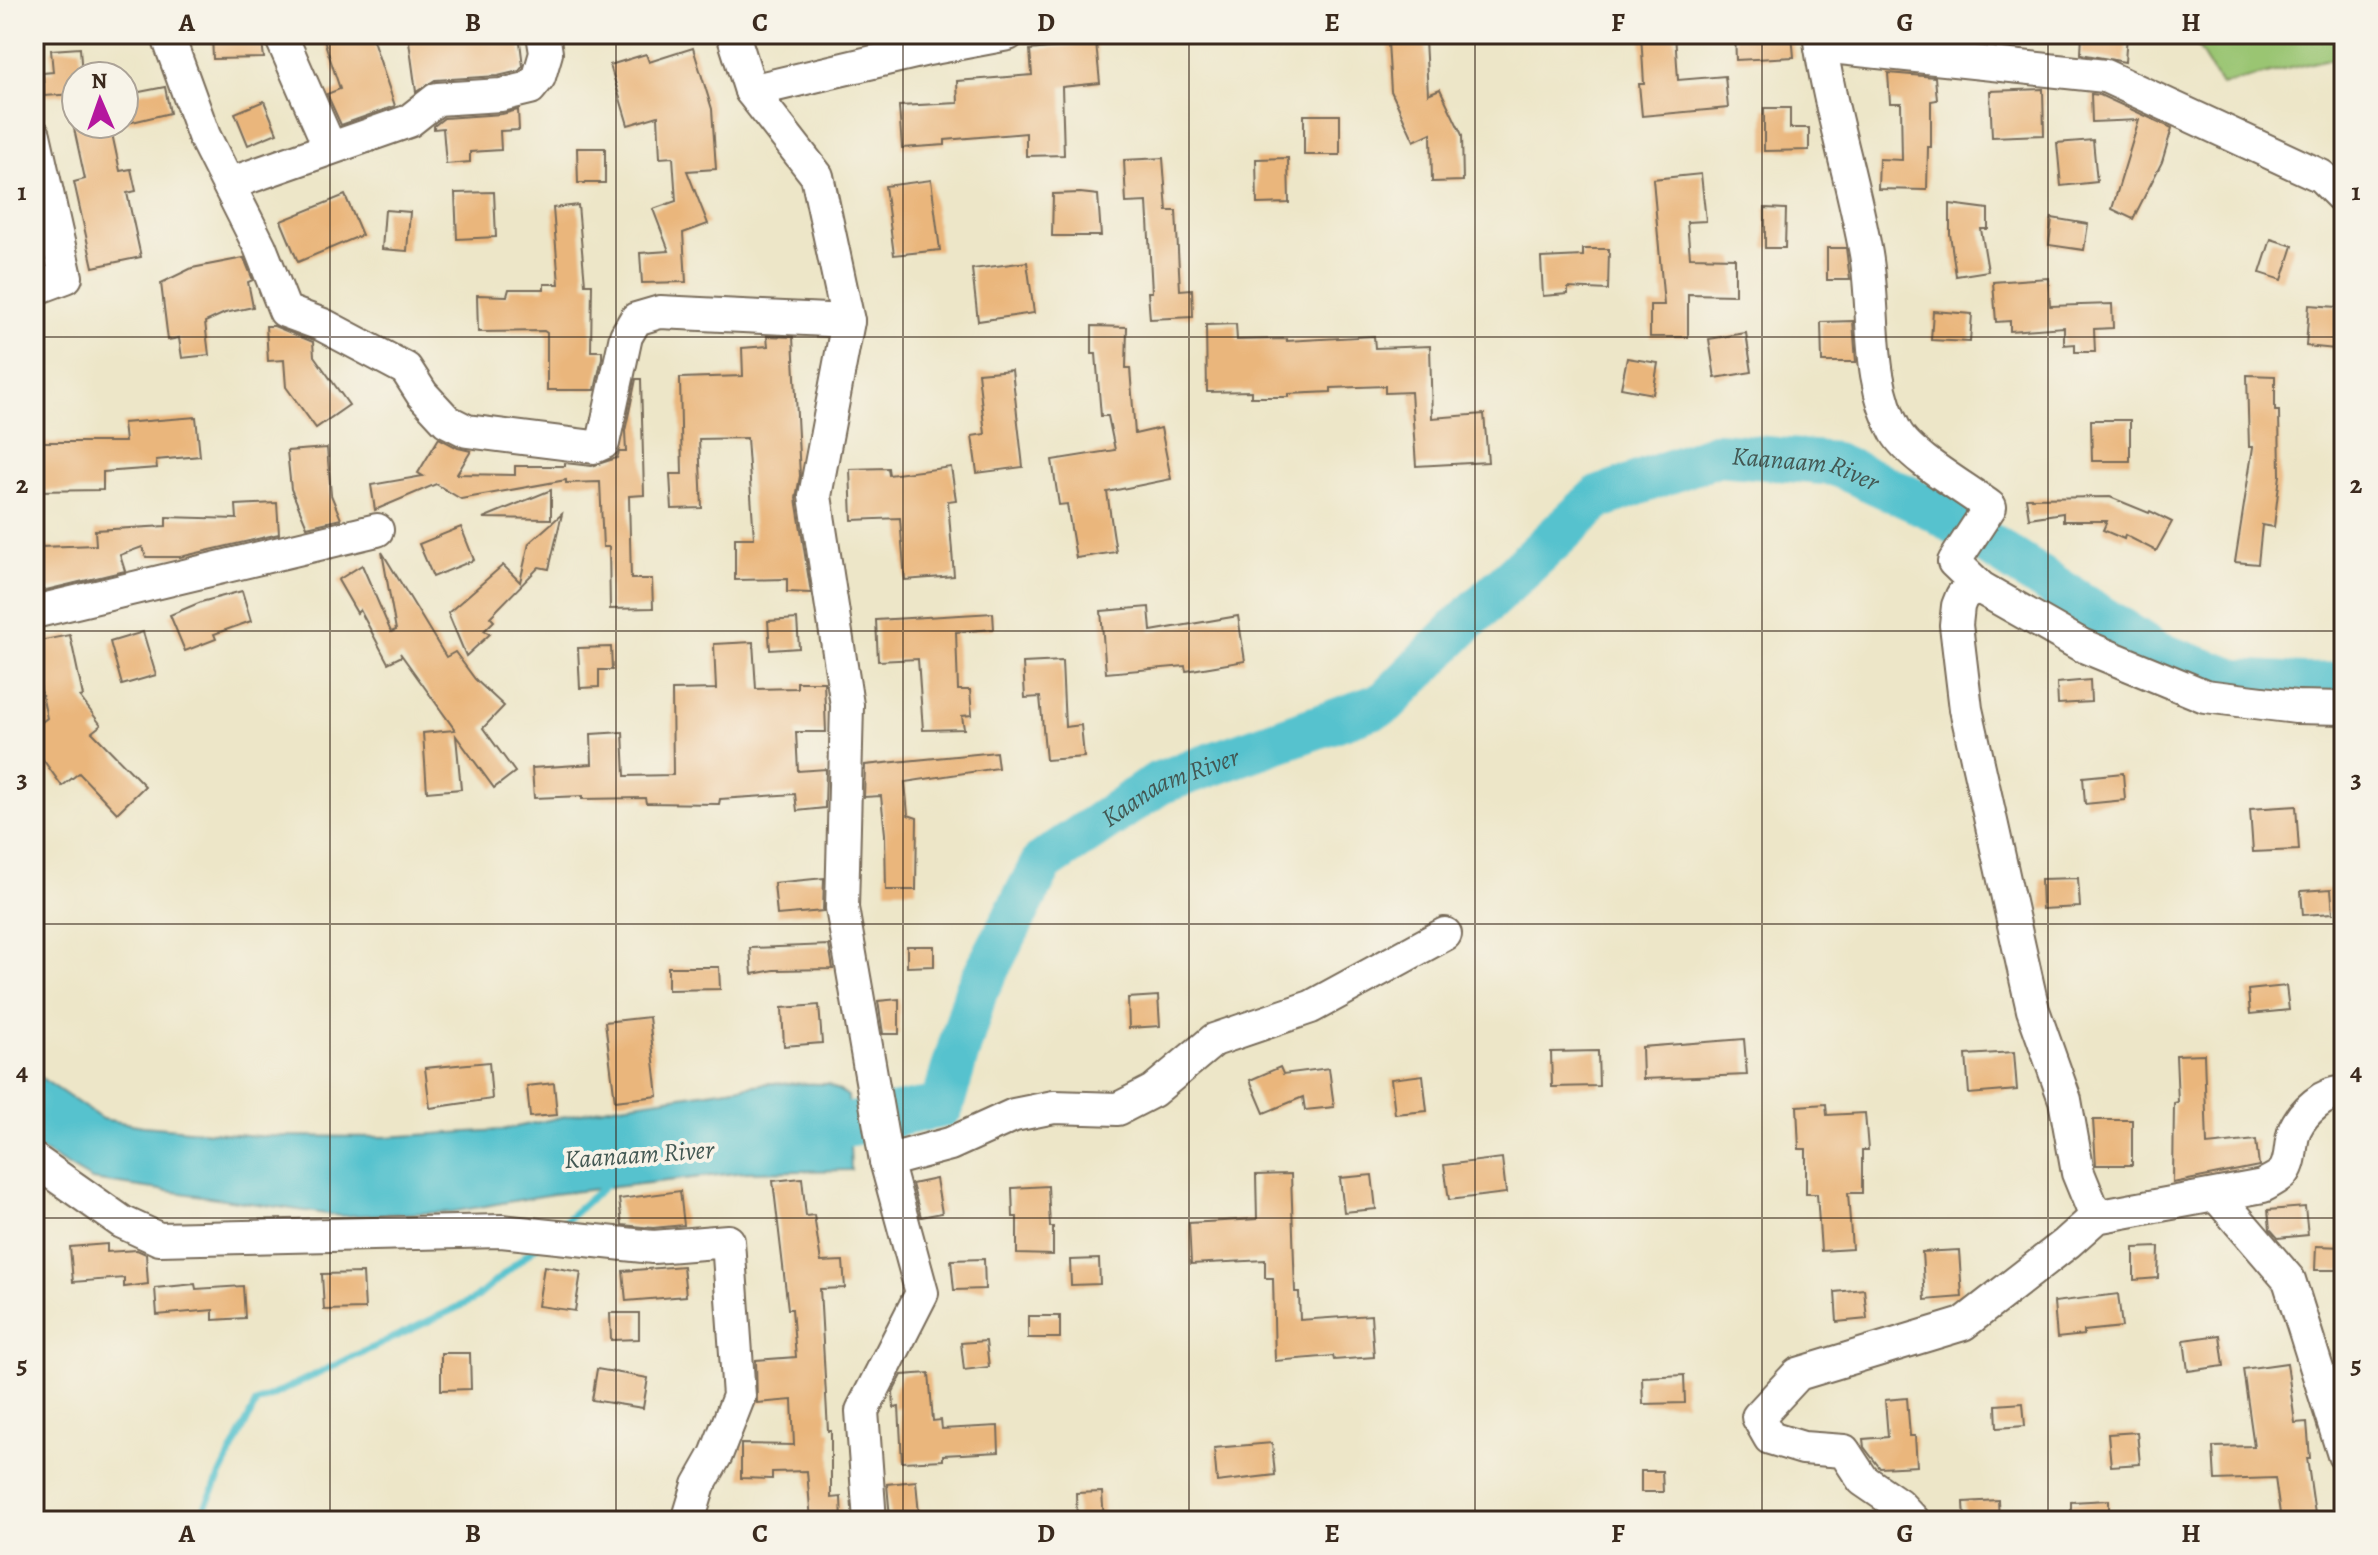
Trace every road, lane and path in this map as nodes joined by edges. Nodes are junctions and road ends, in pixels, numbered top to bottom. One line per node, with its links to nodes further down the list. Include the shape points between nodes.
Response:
1 (167, 34): 10 (street, via 204,136)
2 (280, 34): 9 (street)
3 (543, 34): 9 (street, via 546,53 530,88 437,99 409,121)
4 (733, 34): 7 (street)
5 (1008, 34): 7 (street)
6 (1820, 40): 11 (street, via 2105,76 2321,176); 15 (street, via 1866,255 1884,408 1897,435 1923,460 1990,507 1954,562)
7 (751, 91): 13 (street, via 817,176)
8 (34, 135): 12 (street, via 66,277)
9 (330, 148): 10 (street)
10 (229, 184): 13 (street, via 285,311 406,369 447,421 467,431 594,447 603,443 626,336 636,319 660,312)
11 (2344, 199)
12 (34, 289)
13 (848, 321): 21 (street, via 815,496 847,705 842,908)
14 (377, 530): 16 (street)
15 (1981, 588): 17 (street, via 2081,645 2205,696); 23 (street, via 1962,596 1958,606 1966,709 2033,1010 2065,1100 2078,1173)
16 (34, 612)
17 (2344, 708)
18 (1445, 934): 21 (street, via 1311,1007 1214,1040 1153,1091 1118,1109 1054,1107 1014,1115 950,1144)
19 (2344, 1093): 22 (street, via 2312,1106 2295,1130 2283,1174 2263,1186)
20 (34, 1160): 25 (street, via 122,1222 159,1239 501,1231 653,1247 728,1241 739,1396)
21 (886, 1161): 26 (street, via 922,1293 862,1411)
22 (2217, 1196): 23 (street); 24 (street, via 2289,1280)
23 (2096, 1217): 27 (street, via 1963,1324 1798,1374 1758,1417 1770,1438 1803,1448 1844,1451 1863,1480)
24 (2344, 1455)
25 (688, 1521)
26 (870, 1521)
27 (1914, 1521)

